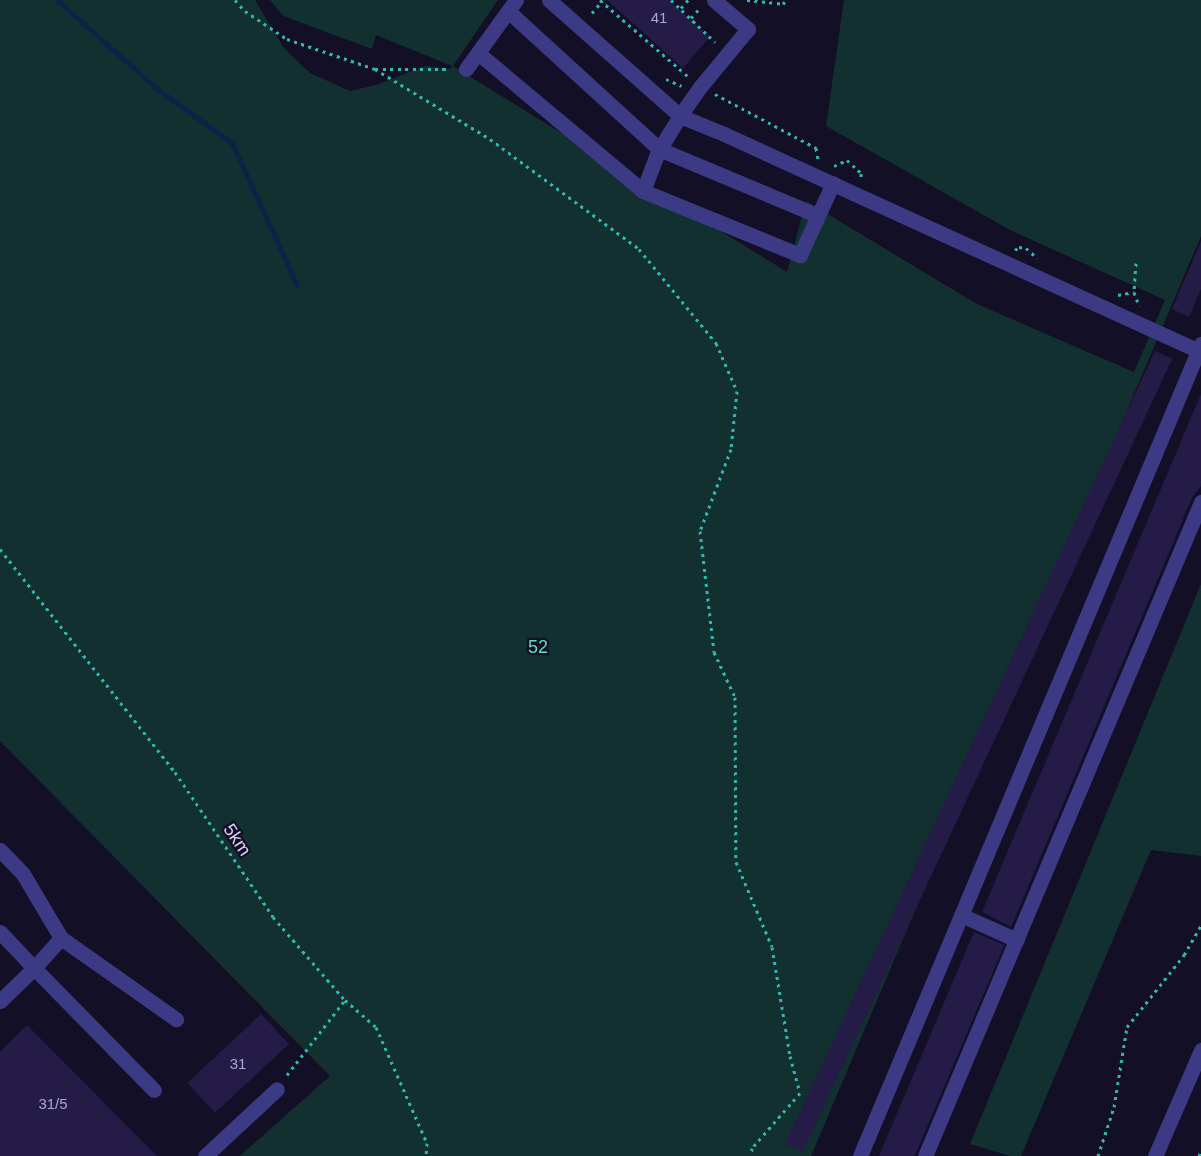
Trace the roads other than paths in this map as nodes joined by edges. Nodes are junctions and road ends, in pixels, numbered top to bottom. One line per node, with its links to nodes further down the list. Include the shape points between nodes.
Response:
1 (549, 0): 6 (street)
2 (714, 0): 6 (street, via 748,29 697,84)
3 (512, 5): 4 (street); 7 (street)
4 (478, 53): 5 (street); 9 (street)
5 (466, 69)
6 (680, 116): 7 (street); 8 (street)
7 (659, 149): 9 (street); 10 (street)
8 (832, 176): 10 (street); 11 (street)
9 (643, 191): 10 (street, via 800,255)
10 (817, 214)
11 (1200, 349): 14 (street)
12 (1201, 502): 17 (street)
13 (0, 850): 16 (street, via 23,874)
14 (961, 915): 17 (street); 25 (street)
15 (0, 932): 18 (street)
16 (60, 938): 18 (street); 20 (street)
17 (1017, 940): 26 (street)
18 (34, 968): 19 (street); 23 (street)
19 (0, 1001)
20 (176, 1019)
21 (1201, 1050): 27 (street)
22 (277, 1089): 24 (street)
23 (154, 1090)
24 (205, 1156)
25 (860, 1156)
26 (925, 1156)
27 (1155, 1156)

